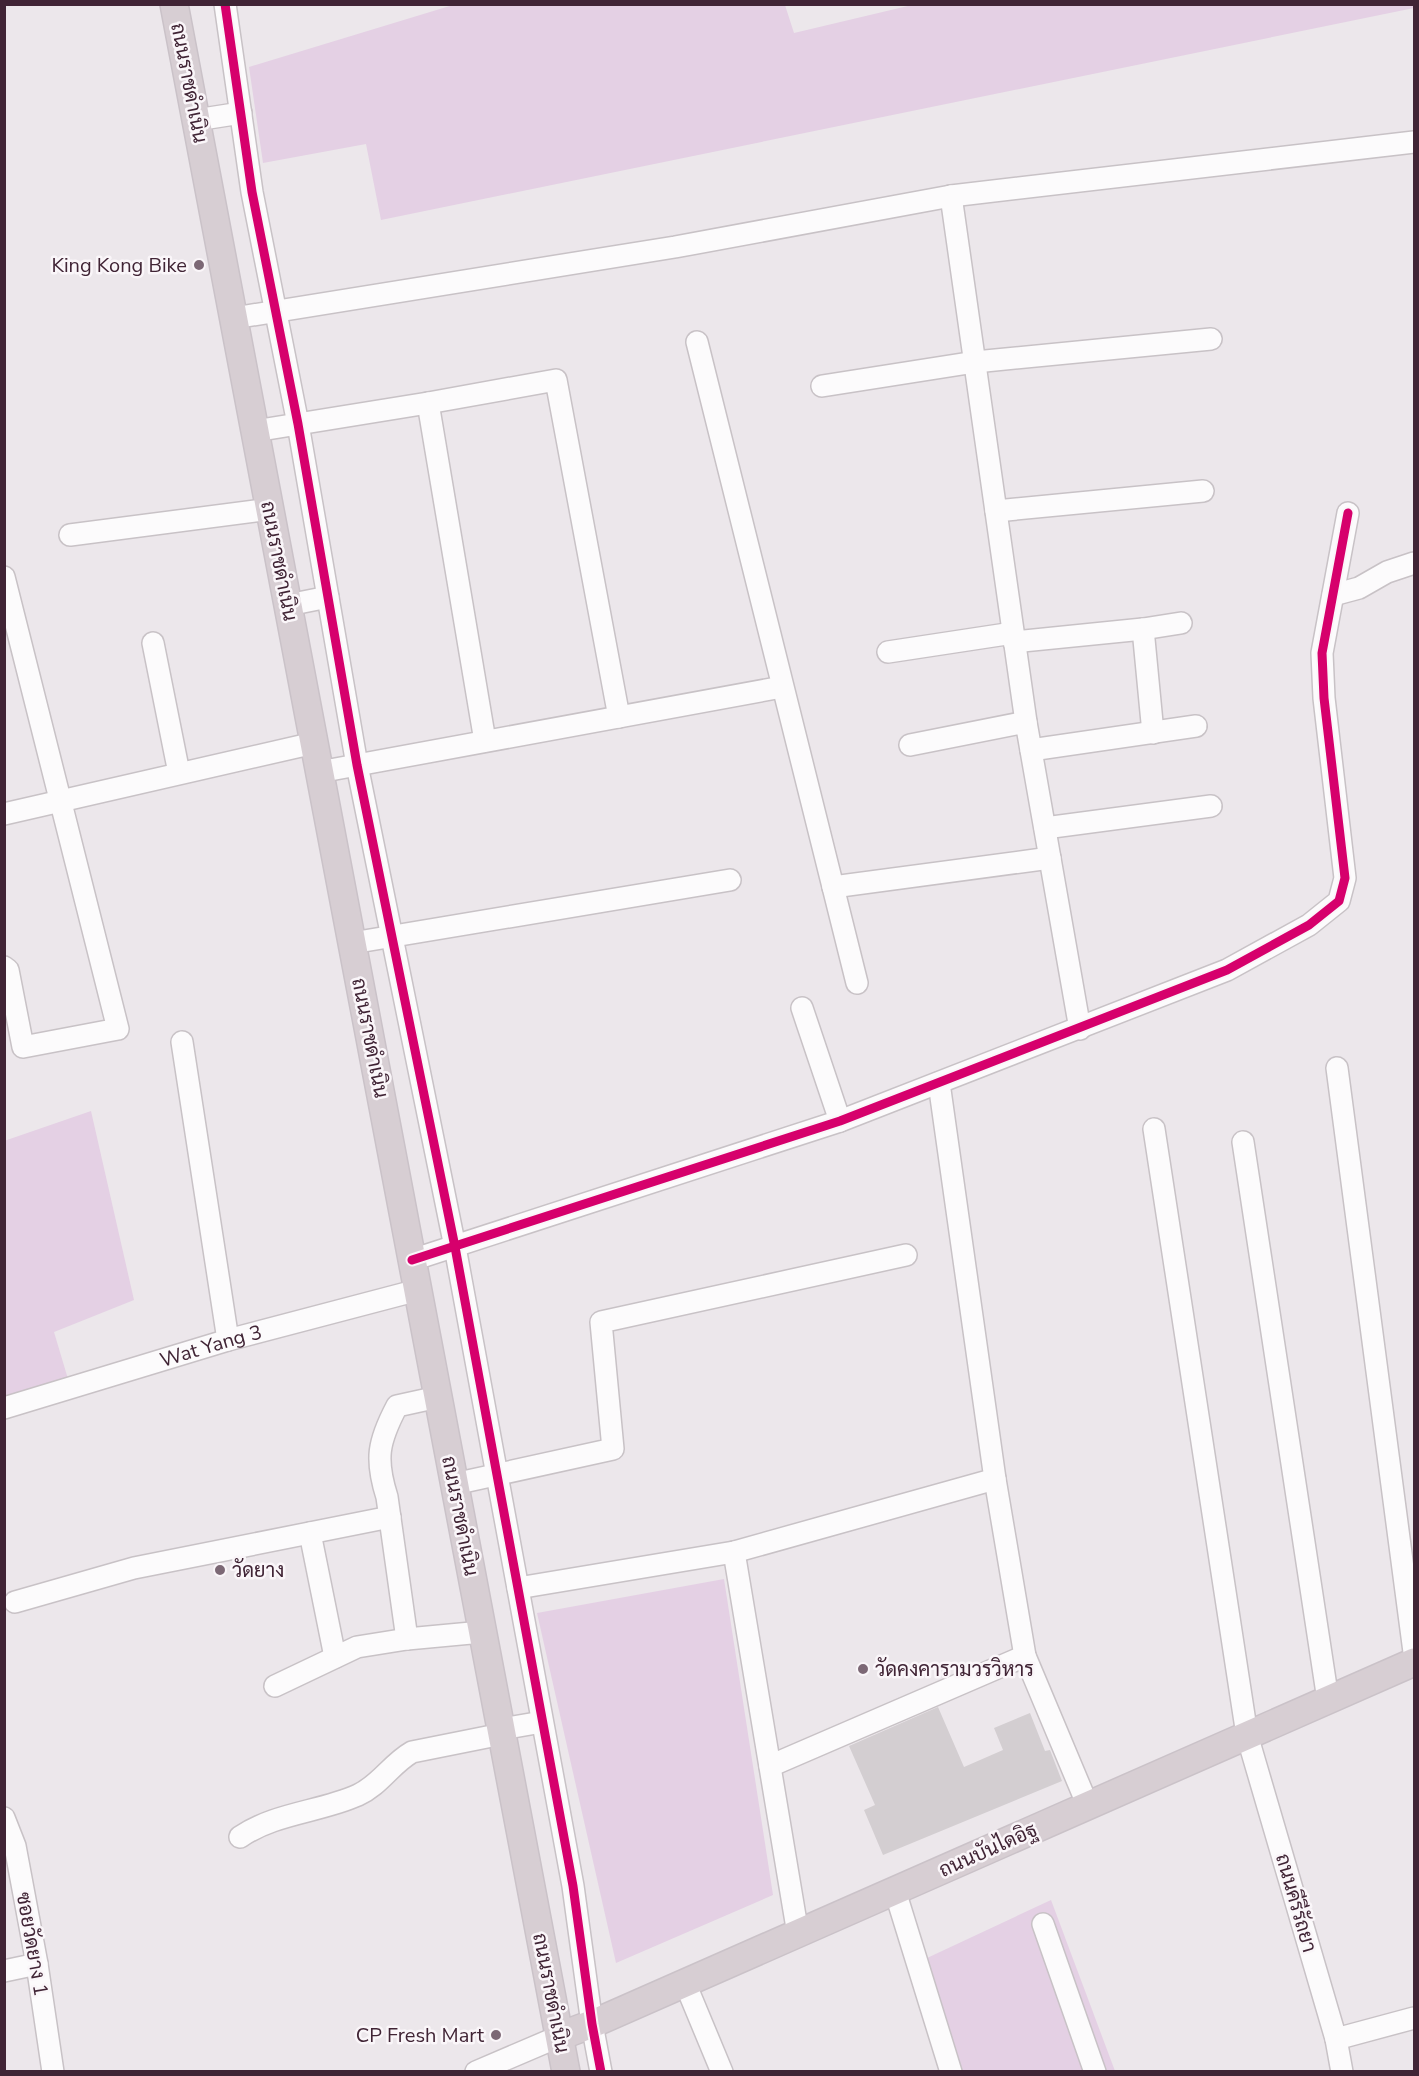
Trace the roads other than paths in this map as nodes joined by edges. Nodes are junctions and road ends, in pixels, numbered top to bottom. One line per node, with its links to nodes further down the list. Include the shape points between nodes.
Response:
1 (174, 4): 4 (main road, ถนนราชดำเนิน)
2 (225, 4): 3 (street)
3 (241, 113): 4 (street); 7 (street)
4 (196, 120): 8 (main road, ถนนราชดำเนิน)
5 (1414, 142): 6 (street)
6 (951, 196): 7 (street, via 675,247); 11 (street)
7 (275, 310): 8 (street); 14 (street)
8 (234, 318): 15 (main road, ถนนราชดำเนิน)
9 (1210, 339): 11 (street)
10 (697, 342): 31 (street)
11 (975, 362): 12 (street); 18 (street)
12 (822, 386)
13 (428, 403): 14 (street); 32 (street, via 556,380); 36 (street)
14 (298, 424): 15 (street); 24 (street)
15 (255, 430): 17 (main road, ถนนราชดำเนิน)
16 (1203, 491): 18 (street)
17 (270, 509): 20 (street); 25 (main road, ถนนราชดำเนิน)
18 (996, 511): 28 (street)
19 (1348, 513): 23 (street)
20 (70, 535)
21 (1414, 563): 23 (street, via 1359,588)
22 (4, 577): 43 (street)
23 (1333, 595): 55 (street, via 1322,653 1346,878 1339,901 1309,925 1227,970)
24 (328, 597): 25 (street); 40 (street)
25 (288, 605): 37 (main road, ถนนราชดำเนิน)
26 (1181, 622): 27 (street)
27 (1143, 629): 28 (street); 35 (street)
28 (1014, 637): 30 (street); 33 (street)
29 (153, 643): 42 (street)
30 (888, 652)
31 (782, 687): 32 (street); 49 (street)
32 (619, 717): 36 (street)
33 (1026, 722): 38 (street); 39 (street)
34 (1196, 726): 35 (street)
35 (1153, 733): 39 (street)
36 (485, 741): 40 (street)
37 (314, 743): 41 (main road, ถนนราชดำเนิน); 42 (street)
38 (910, 745)
39 (1031, 750): 46 (street)
40 (357, 765): 41 (street); 50 (street)
41 (320, 772): 51 (main road, ถนนราชดำเนิน)
42 (179, 773): 43 (street)
43 (60, 801): 45 (street); 52 (street, via 118,1029 23,1047 8,970)
44 (1211, 806): 46 (street)
45 (4, 814)
46 (1045, 828): 47 (street)
47 (1050, 858): 49 (street); 55 (street)
48 (729, 880): 50 (street)
49 (833, 887): 53 (street)
50 (391, 936): 51 (street); 62 (street)
51 (352, 943): 64 (main road, ถนนราชดำเนิน)
52 (4, 967)
53 (857, 983)
54 (802, 1008): 59 (street)
55 (1080, 1029): 58 (street)
56 (182, 1042): 66 (street)
57 (1337, 1068): 79 (street)
58 (939, 1083): 59 (street); 70 (street)
59 (840, 1121): 62 (street)
60 (1154, 1129): 87 (street, ถนนคีรีรัถยา)
61 (1243, 1142): 84 (street)
62 (455, 1247): 64 (street); 69 (street)
63 (906, 1255): 69 (street, via 601,1322 613,1449)
64 (412, 1260): 65 (main road, ถนนราชดำเนิน)
65 (418, 1290): 66 (street, Wat Yang 3); 67 (main road, ถนนราชดำเนิน)
66 (228, 1340): 68 (street, Wat Yang 3)
67 (438, 1397): 71 (main road, ถนนราชดำเนิน); 72 (street, via 397,1406 389,1422 379,1451)
68 (4, 1408)
69 (497, 1475): 71 (street); 75 (street)
70 (995, 1479): 74 (street); 80 (street)
71 (454, 1484): 77 (main road, ถนนราชดำเนิน)
72 (390, 1517): 73 (street); 78 (street)
73 (310, 1533): 76 (street, via 134,1568); 81 (street)
74 (734, 1552): 75 (street); 88 (street)
75 (518, 1588): 85 (street)
76 (15, 1602)
77 (483, 1632): 78 (street); 86 (main road, ถนนราชดำเนิน)
78 (407, 1639): 81 (street, via 357,1647)
79 (1414, 1652)
80 (1025, 1656): 88 (street); 89 (street)
81 (335, 1657): 83 (street)
82 (1414, 1662): 84 (main road, ถนนบันไดอิฐ)
83 (275, 1686)
84 (1328, 1700): 87 (main road, ถนนบันไดอิฐ)
85 (542, 1722): 86 (street); 99 (street, via 573,1886)
86 (501, 1732): 91 (street, via 412,1752 357,1796 288,1816); 100 (main road, ถนนราชดำเนิน)
87 (1247, 1735): 89 (main road, ถนนบันไดอิฐ); 101 (street, ถนนคีรีรัถยา)
88 (770, 1766): 94 (street)
89 (1088, 1806): 92 (main road, ถนนบันไดอิฐ)
90 (4, 1818): 95 (street, ซอยวัดยาง 1, via 15,1846)
91 (240, 1837)
92 (895, 1891): 94 (main road, ถนนบันไดอิฐ); 107 (street)
93 (1043, 1924): 108 (street)
94 (798, 1934): 97 (main road, ถนนบันไดอิฐ)
95 (37, 1964): 96 (street); 102 (street, ซอยวัดยาง 1)
96 (4, 1971)
97 (685, 1983): 99 (main road, ถนนบันไดอิฐ); 106 (street)
98 (1414, 2018): 101 (street)
99 (592, 2024): 100 (main road, ถนนบันไดอิฐ); 105 (street)
100 (560, 2037): 103 (street); 104 (main road, ถนนราชดำเนิน)
101 (1335, 2039): 109 (street, ถนนคีรีรัถยา)
102 (53, 2072)
103 (476, 2072)
104 (566, 2072)
105 (601, 2072)
106 (722, 2072)
107 (951, 2072)
108 (1095, 2072)
109 (1342, 2072)

